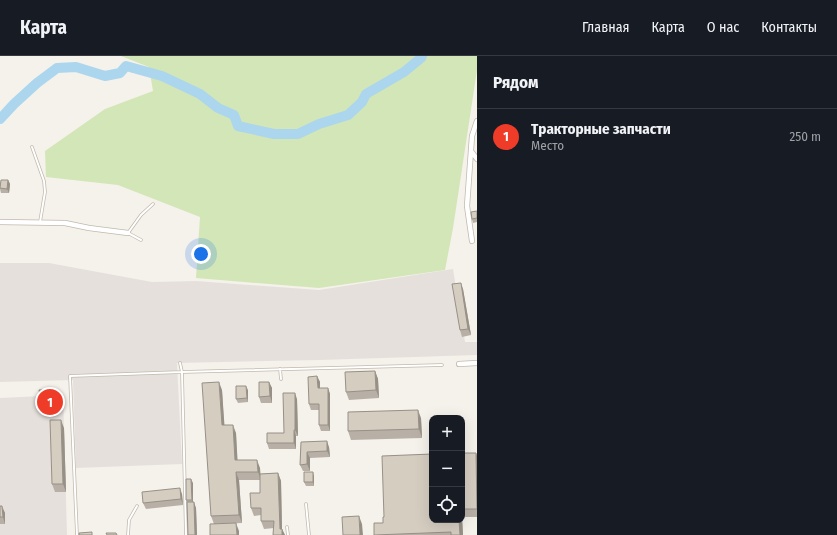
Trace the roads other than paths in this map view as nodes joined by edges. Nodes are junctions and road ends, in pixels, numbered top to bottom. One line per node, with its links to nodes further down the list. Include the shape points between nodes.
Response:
1 (477, 121): 3 (street)
2 (32, 146): 7 (lane, via 44,181 45,192)
3 (471, 151): 4 (street); 10 (street, via 467,206)
4 (477, 159)
5 (152, 204): 8 (lane)
6 (0, 222): 7 (street)
7 (40, 222): 8 (street, via 65,223)
8 (128, 233): 9 (lane)
9 (141, 240)
10 (472, 241)
11 (180, 363): 16 (lane)
12 (477, 363): 13 (street)
13 (459, 364)
14 (442, 365): 15 (lane)
15 (280, 369): 16 (lane); 17 (lane)
16 (182, 372): 21 (lane, via 70,376); 23 (lane)
17 (281, 379)
18 (306, 504): 25 (lane)
19 (137, 506): 22 (lane, via 129,520)
20 (287, 527): 24 (lane)
21 (77, 535)
22 (128, 535)
23 (186, 535)
24 (288, 535)
25 (309, 535)

